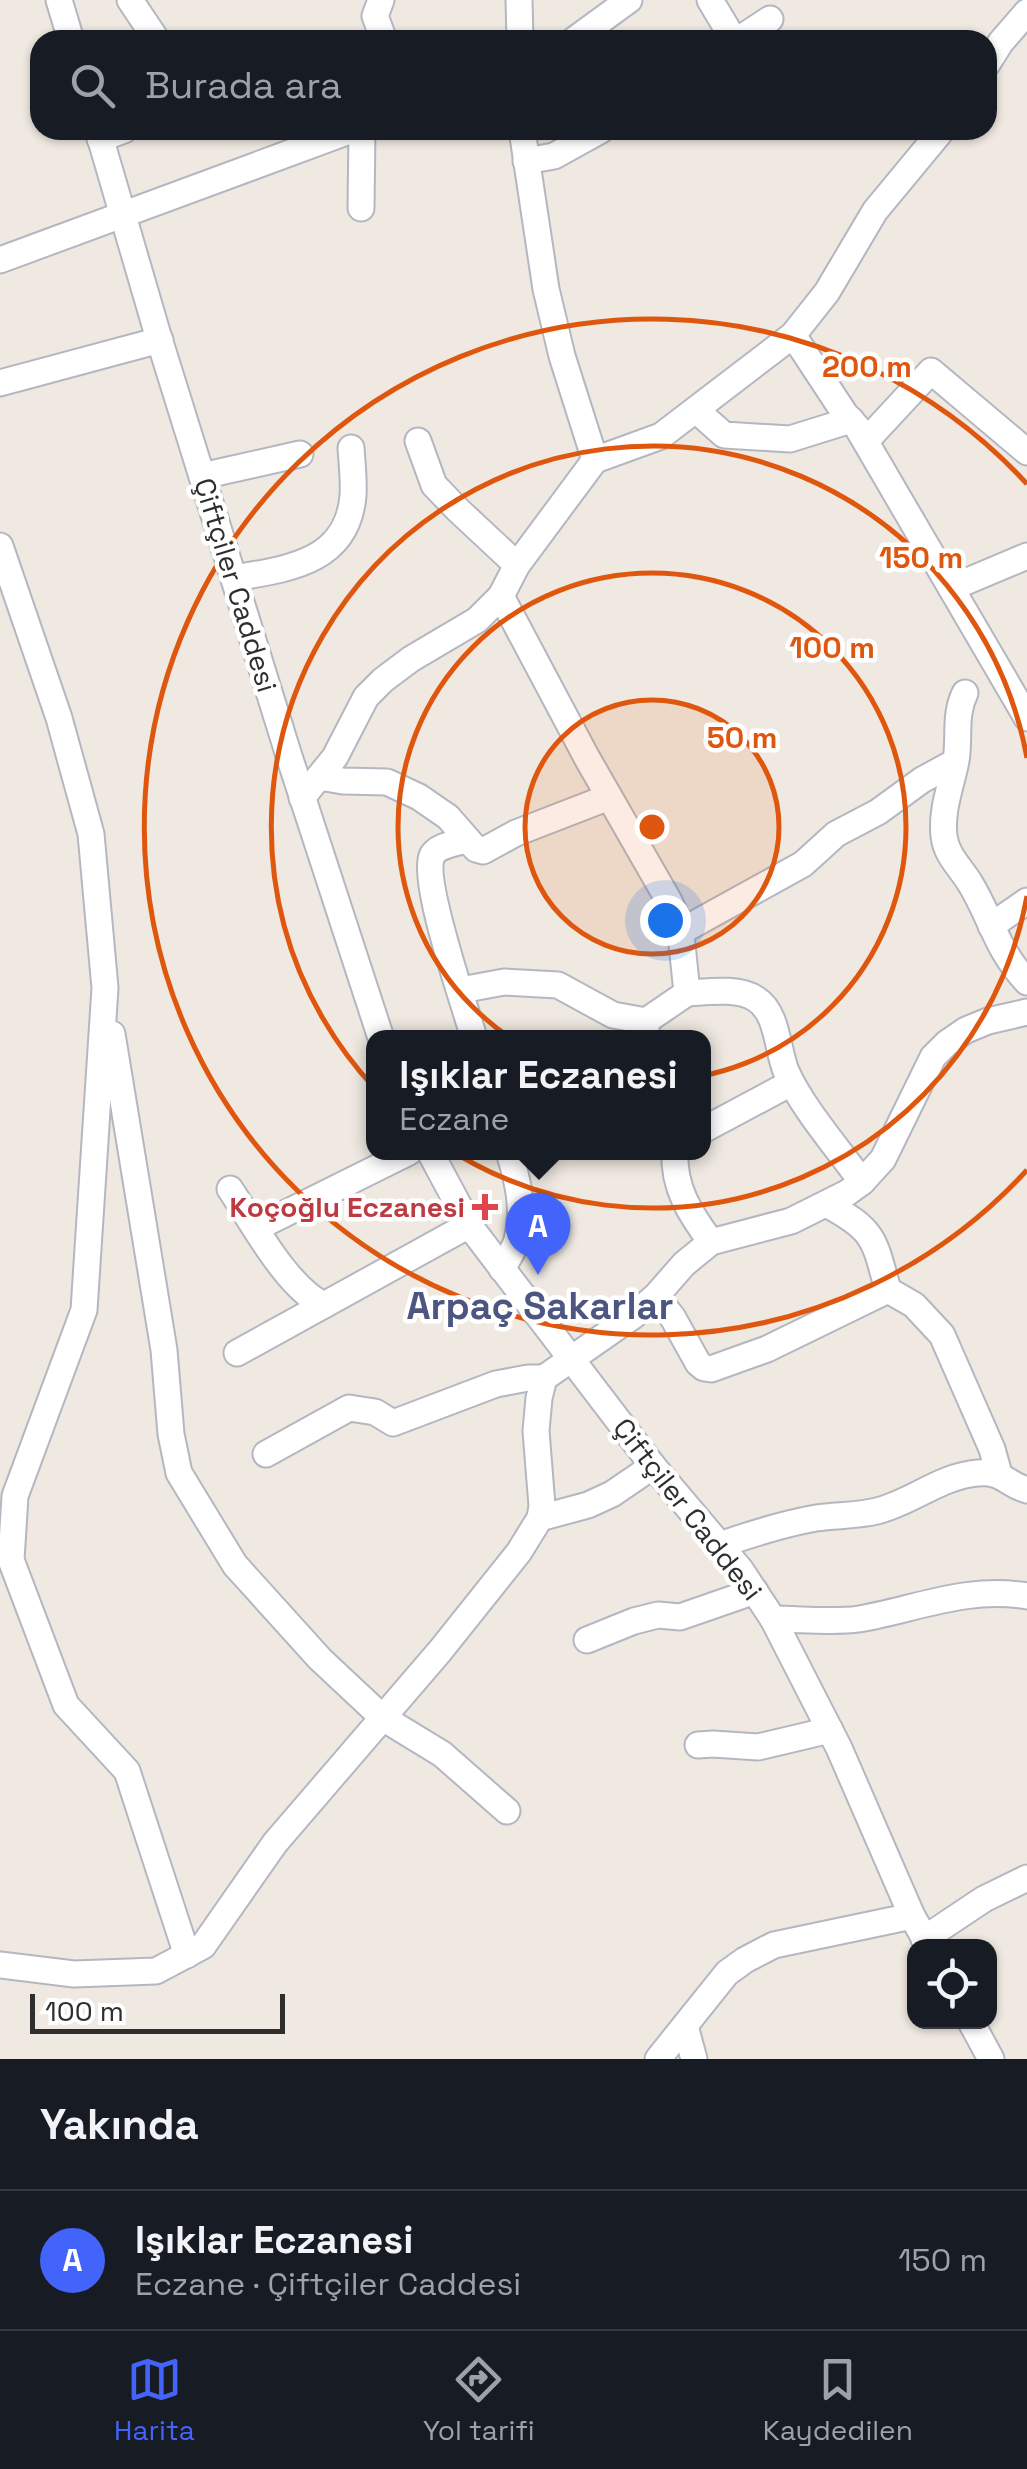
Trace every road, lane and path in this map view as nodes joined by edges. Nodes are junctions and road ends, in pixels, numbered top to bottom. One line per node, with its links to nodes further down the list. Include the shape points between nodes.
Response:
1 (59, 0): 9 (street)
2 (130, 0): 10 (street)
3 (381, 0): 11 (street, via 375,16)
4 (519, 0): 12 (street)
5 (629, 0): 13 (street)
6 (710, 0): 14 (street)
7 (1027, 12): 16 (street)
8 (770, 19): 15 (street)
9 (68, 30)
10 (151, 30)
11 (380, 30)
12 (520, 30)
13 (588, 30)
14 (730, 30)
15 (752, 30)
16 (997, 48)
17 (109, 140): 25 (street, Çiftçiler Caddesi)
18 (325, 140): 25 (street)
19 (362, 140): 24 (street)
20 (523, 140): 23 (street)
21 (583, 140): 23 (street, via 554,156)
22 (934, 140): 27 (street, via 876,211)
23 (526, 161): 36 (street, via 546,289)
24 (362, 208)
25 (123, 216): 26 (street); 28 (street, Çiftçiler Caddesi)
26 (0, 260)
27 (794, 334): 30 (street); 31 (street)
28 (160, 340): 29 (street); 37 (street, Çiftçiler Caddesi)
29 (0, 382)
30 (696, 410): 31 (street, via 724,436 790,439); 36 (street, via 662,436)
31 (858, 430): 34 (street, via 931,371); 42 (street)
32 (418, 441): 40 (street, via 434,484)
33 (351, 448): 41 (street, via 353,497 332,543 313,560)
34 (1027, 452)
35 (300, 454): 37 (street)
36 (595, 460): 40 (street)
37 (202, 476): 41 (street, Çiftçiler Caddesi)
38 (0, 546): 55 (street, via 91,834)
39 (1027, 556): 42 (street)
40 (517, 565): 43 (street)
41 (234, 578): 49 (street, Çiftçiler Caddesi)
42 (952, 588): 45 (street)
43 (500, 596): 47 (street, via 477,620 411,658 366,697); 48 (street)
44 (965, 693): 46 (street)
45 (1027, 718)
46 (956, 762): 52 (street, via 944,840); 53 (street, via 836,834 803,864)
47 (320, 776): 49 (street); 50 (street, via 387,782 420,796)
48 (609, 797): 50 (street, via 482,851); 53 (street, via 661,884)
49 (302, 798): 60 (street, Çiftçiler Caddesi)
50 (466, 840): 56 (street, via 436,851 430,875)
51 (1027, 901): 52 (street)
52 (991, 926): 54 (street)
53 (680, 932): 57 (street)
54 (1027, 982)
55 (105, 988): 91 (street, via 179,1473 235,1565); 97 (street, via 84,1310 16,1496 11,1560 66,1705 127,1771)
56 (460, 990): 59 (street, via 504,982 558,985); 61 (street)
57 (686, 994): 59 (street); 62 (street, via 728,990 757,999 771,1018)
58 (1027, 1012): 68 (street, via 966,1030 933,1057 882,1159)
59 (646, 1029)
60 (378, 1030)
61 (472, 1030)
62 (792, 1083): 63 (street); 68 (street)
63 (711, 1126)
64 (393, 1160): 72 (street)
65 (434, 1160): 71 (street, Çiftçiler Caddesi)
66 (511, 1160): 74 (street, via 522,1206 517,1242)
67 (675, 1160): 73 (street, via 690,1214)
68 (862, 1182): 70 (street)
69 (230, 1189): 72 (street)
70 (828, 1204): 73 (street, via 791,1222); 75 (street, via 866,1230)
71 (469, 1225): 74 (street, Çiftçiler Caddesi); 77 (street)
72 (256, 1228): 77 (street, via 284,1271)
73 (711, 1242): 76 (street)
74 (502, 1269): 79 (street, Çiftçiler Caddesi)
75 (888, 1290): 76 (street, via 711,1369 698,1363); 83 (street, via 914,1304 942,1335)
76 (656, 1296): 79 (street)
77 (324, 1306): 78 (street)
78 (237, 1353)
79 (572, 1359): 80 (street); 82 (street, Çiftçiler Caddesi)
80 (544, 1378): 81 (street, via 496,1384 393,1422 350,1408); 85 (street, via 536,1431)
81 (266, 1454)
82 (653, 1466): 85 (street, via 612,1494); 86 (street, Çiftçiler Caddesi)
83 (999, 1474): 84 (street); 86 (street, via 964,1475 881,1510 820,1517)
84 (1027, 1490)
85 (540, 1518): 91 (street, via 479,1604)
86 (720, 1545): 87 (street, Çiftçiler Caddesi)
87 (754, 1590): 89 (street, Çiftçiler Caddesi); 90 (street)
88 (1027, 1596): 89 (street, via 970,1594 854,1620)
89 (773, 1619): 92 (street, Çiftçiler Caddesi)
90 (587, 1640)
91 (383, 1718): 94 (street, via 442,1754); 97 (street, via 274,1844 203,1946)
92 (830, 1730): 93 (street, via 758,1747); 96 (street, Çiftçiler Caddesi)
93 (698, 1746)
94 (507, 1811)
95 (1027, 1878): 96 (street)
96 (922, 1934): 99 (street, via 774,1945 727,1973)
97 (187, 1955): 98 (street, via 156,1971 74,1974)
98 (0, 1965)
99 (685, 2026): 101 (street); 102 (street)
100 (974, 2029): 103 (street)
101 (658, 2059)
102 (694, 2059)
103 (991, 2059)

